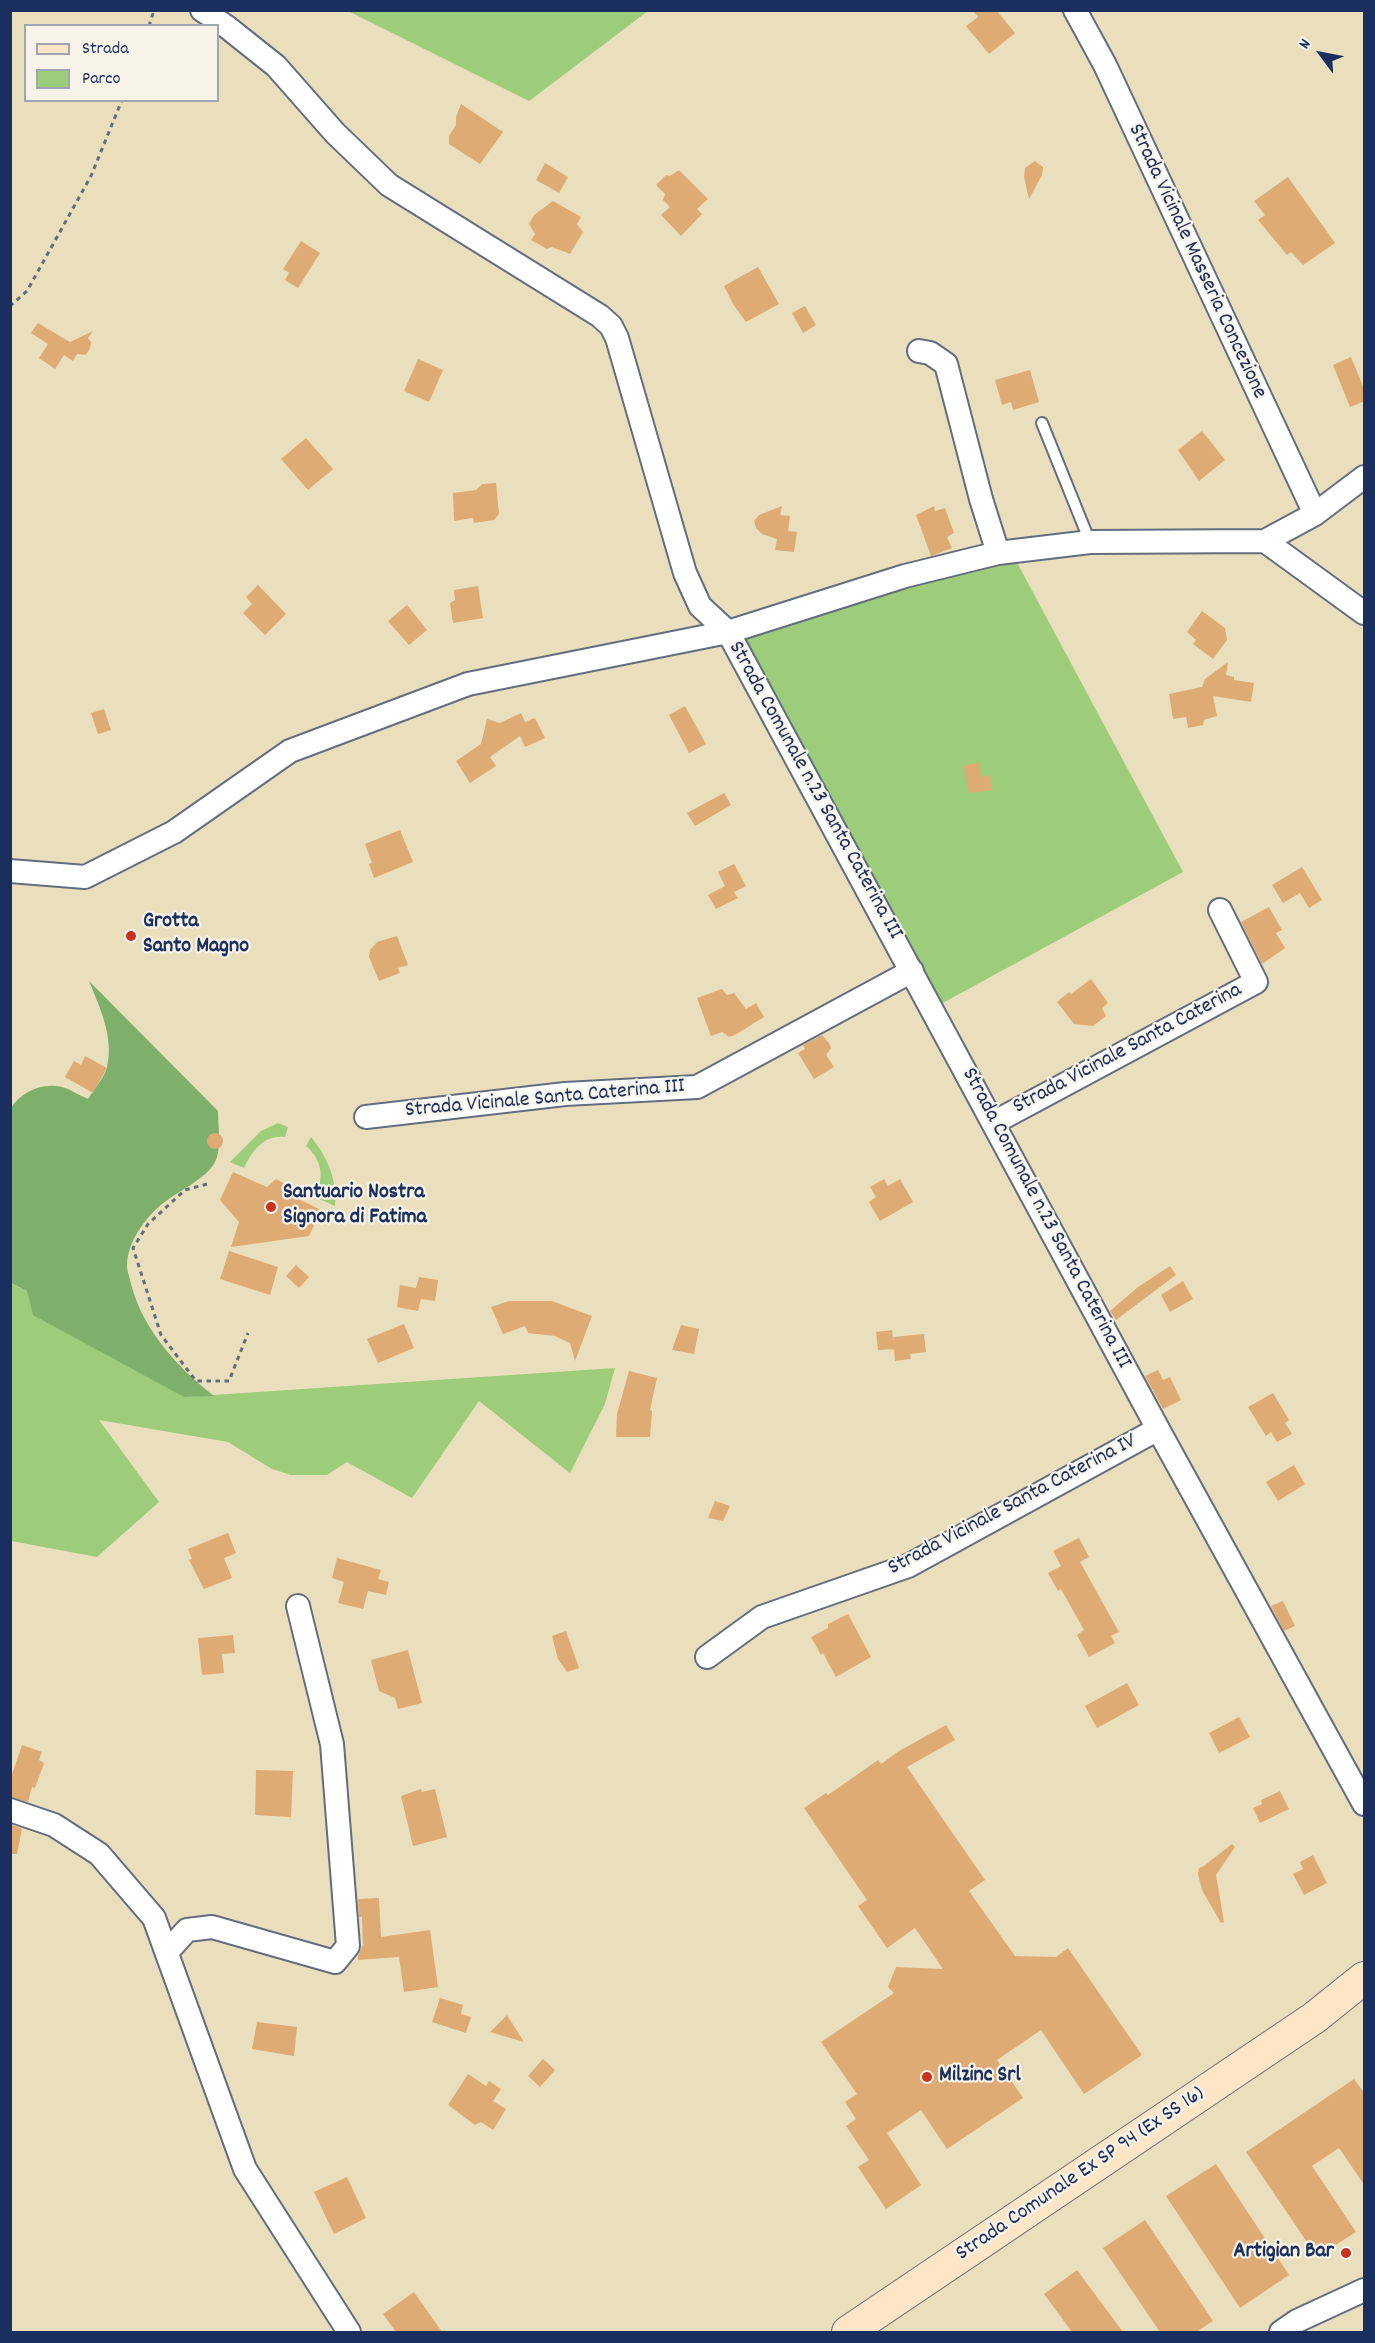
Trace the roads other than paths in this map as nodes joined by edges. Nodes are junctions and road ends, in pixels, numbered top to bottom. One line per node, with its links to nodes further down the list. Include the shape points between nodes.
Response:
1 (202, 10): 11 (street, Strada Comunale n.23 Santa Caterina III, via 276,66 335,133 389,185 611,326 685,573 700,606)
2 (1075, 10): 6 (street, Strada Vicinale Masseria Concezione, via 1105,65)
3 (919, 351): 9 (street, via 946,364)
4 (1042, 423): 8 (lane)
5 (1365, 477): 6 (street)
6 (1315, 514): 7 (street)
7 (1265, 541): 8 (street); 10 (street)
8 (1090, 542): 9 (street)
9 (998, 553): 11 (street, via 905,576)
10 (1365, 613)
11 (728, 632): 12 (street, via 468,684 290,751 174,832 85,877); 14 (street, Strada Comunale n.23 Santa Caterina III)
12 (10, 871)
13 (1220, 910): 16 (street, Strada Vicinale Santa Caterina, via 1256,982)
14 (912, 971): 15 (street, Strada Vicinale Santa Caterina III, via 697,1087 566,1094); 16 (street, Strada Comunale n.23 Santa Caterina III)
15 (366, 1117)
16 (993, 1123): 17 (street, Strada Comunale n.23 Santa Caterina III)
17 (1158, 1429): 19 (street, Strada Vicinale Santa Caterina IV, via 908,1566 762,1617); 20 (street, Strada Comunale n.23 Santa Caterina III)
18 (298, 1606): 22 (street, via 332,1744 348,1946 335,1962 212,1927 188,1930)
19 (707, 1657)
20 (1365, 1804)
21 (10, 1810): 22 (street, via 54,1825 99,1854 154,1918)
22 (167, 1952): 27 (street, via 245,2169)
23 (1365, 1978): 25 (main road, Strada Comunale Ex SP 94 (Ex SS 16))
24 (1365, 1997): 25 (main road, Strada Comunale Ex SP 94 (Ex SS 16))
25 (1314, 2018): 28 (main road, Strada Comunale Ex SP 94 (Ex SS 16))
26 (1365, 2290): 29 (street)
27 (349, 2332)
28 (849, 2332)
29 (1281, 2332)

